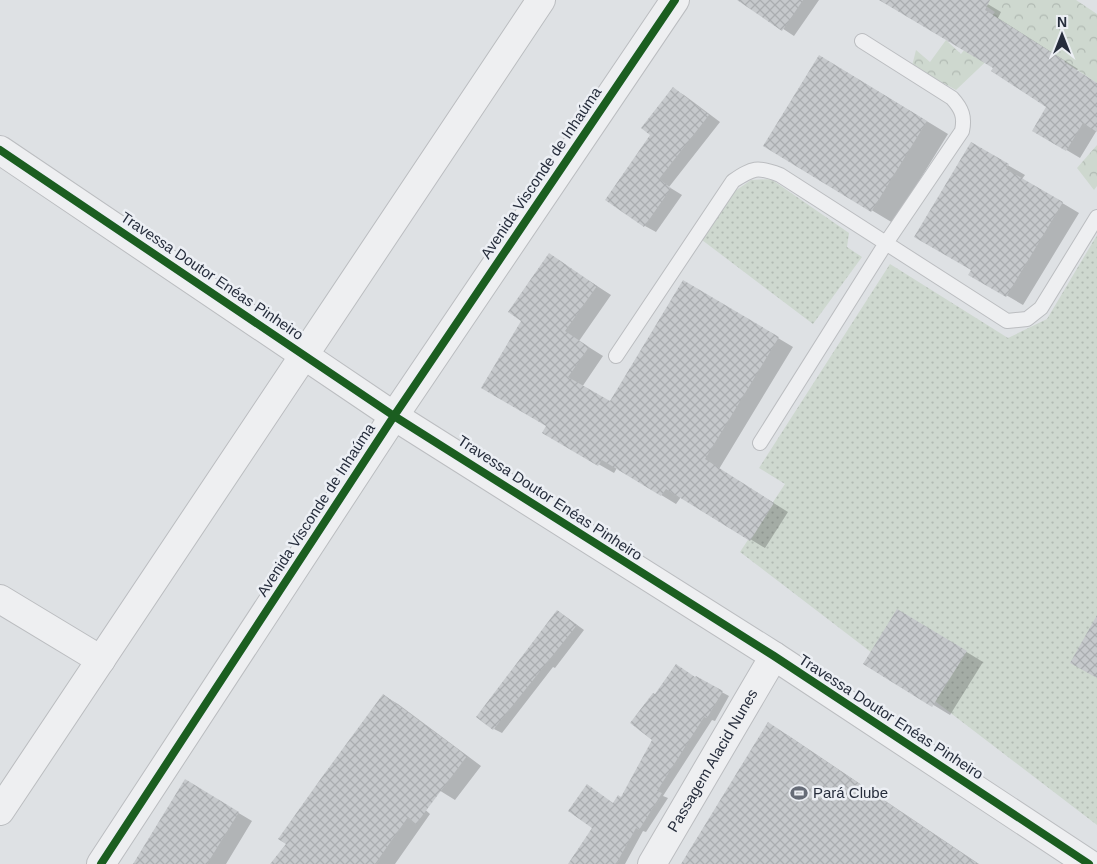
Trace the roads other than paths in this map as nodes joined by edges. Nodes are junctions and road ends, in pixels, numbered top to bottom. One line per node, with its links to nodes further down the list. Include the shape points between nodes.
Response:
1 (541, 0): 7 (street)
2 (674, 0): 9 (street, Avenida Visconde de Inhaúma)
3 (862, 41): 6 (lane, via 952,98 965,119 962,131)
4 (0, 150): 7 (street, Travessa Doutor Enéas Pinheiro)
5 (1097, 217): 6 (lane, via 1041,308 1018,320 1001,317)
6 (886, 243): 8 (lane, via 780,175 763,168 748,171 733,181); 10 (lane)
7 (305, 356): 9 (street, Travessa Doutor Enéas Pinheiro); 13 (street)
8 (616, 356)
9 (394, 416): 12 (street, Travessa Doutor Enéas Pinheiro); 15 (street, Avenida Visconde de Inhaúma)
10 (760, 443)
11 (0, 599): 13 (street)
12 (774, 656): 16 (street, Passagem Alacid Nunes); 17 (street, Travessa Doutor Enéas Pinheiro)
13 (101, 660): 14 (street)
14 (0, 811)
15 (102, 864)
16 (652, 864)
17 (1089, 864)

